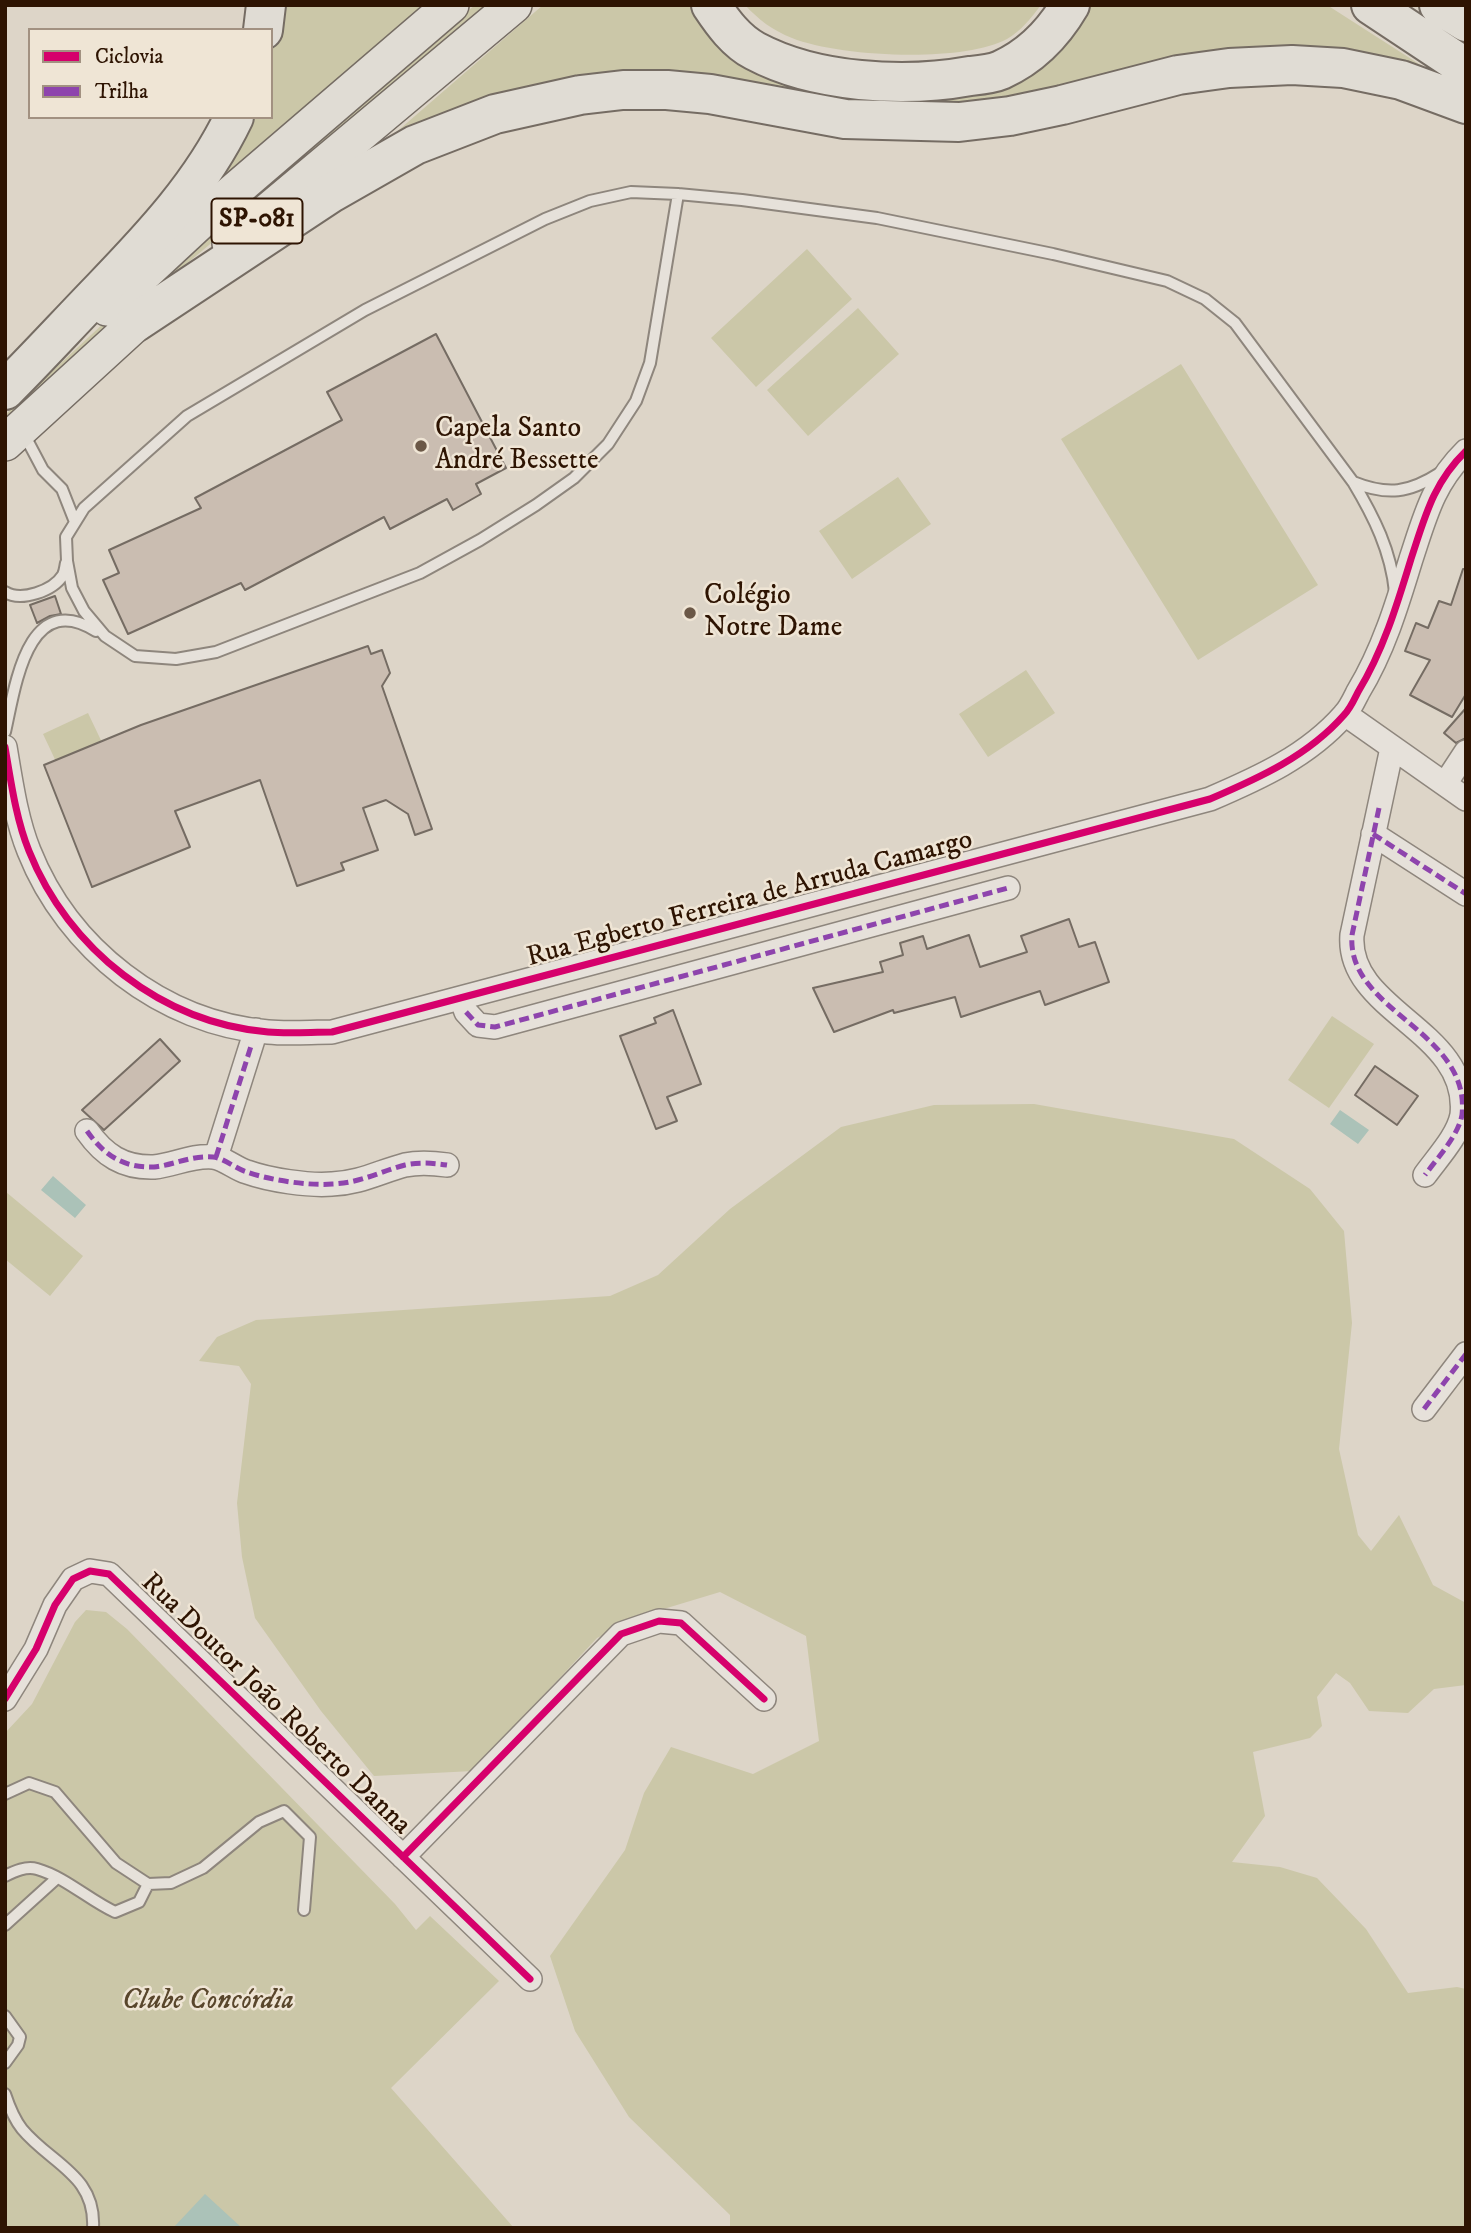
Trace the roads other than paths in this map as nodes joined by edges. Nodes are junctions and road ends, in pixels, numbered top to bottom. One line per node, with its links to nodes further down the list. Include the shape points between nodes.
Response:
1 (266, 5): 9 (highway)
2 (451, 5): 16 (main road, SP-081, via 219,204)
3 (514, 5): 14 (main road, SP-081)
4 (711, 5): 5 (highway, via 727,29 753,50 785,65 896,82 999,71 1048,37)
5 (1070, 5)
6 (1371, 5): 10 (highway)
7 (1439, 5): 8 (highway)
8 (1466, 22)
9 (263, 28)
10 (1466, 68)
11 (1466, 104): 14 (highway, via 1401,80 1343,68 1292,65 1178,75 1062,105 959,122 845,119 667,90 580,95 495,114 415,145 331,192)
12 (233, 119): 15 (highway, via 196,182 159,228)
13 (678, 194): 19 (lane, via 877,218 1167,281 1205,299 1235,323); 20 (lane, via 631,192 590,201 365,310 187,416 84,508); 24 (lane, via 650,363 636,401 608,444 574,478 420,573 216,652 176,659 135,656)
14 (136, 322): 16 (main road, SP-081)
15 (5, 390)
16 (10, 424): 20 (lane, via 62,489)
17 (1466, 451): 18 (street, Rua Egberto Ferreira de Arruda Camargo)
18 (1448, 468): 19 (lane, via 1404,491); 23 (street, Rua Egberto Ferreira de Arruda Camargo, via 1429,502)
19 (1353, 482): 23 (lane, via 1391,560)
20 (75, 522): 21 (lane, via 66,537)
21 (67, 561): 22 (lane, via 50,587 32,594); 24 (lane, via 72,588)
22 (5, 592)
23 (1396, 606): 25 (street, Rua Egberto Ferreira de Arruda Camargo, via 1373,668)
24 (105, 636): 26 (lane, via 81,622 62,621 42,630 29,644)
25 (1345, 714): 28 (street); 35 (street, Rua Egberto Ferreira de Arruda Camargo, via 1268,775 1210,799)
26 (5, 732)
27 (5, 747): 36 (street, Rua Egberto Ferreira de Arruda Camargo, via 28,850 51,898 85,941 161,1002 201,1018)
28 (1392, 748): 30 (street); 32 (street)
29 (1466, 752): 30 (street)
30 (1444, 784): 31 (street)
31 (1466, 799)
32 (1373, 834): 34 (street); 40 (street, via 1352,935 1353,961 1367,982 1447,1056 1461,1084 1462,1115)
33 (1008, 888): 35 (street, via 495,1027 478,1025)
34 (1466, 894)
35 (461, 998): 36 (street, Rua Egberto Ferreira de Arruda Camargo, via 332,1032)
36 (256, 1030): 38 (street)
37 (87, 1131): 38 (street, via 114,1159 136,1165 155,1167)
38 (216, 1157): 39 (street, via 248,1173 329,1185 357,1182 407,1165)
39 (447, 1165)
40 (1425, 1175)
41 (1466, 1354): 42 (street)
42 (1424, 1409)
43 (5, 1699): 46 (street, Rua Doutor João Roberto Danna, via 73,1579 90,1572 109,1574)
44 (764, 1699): 46 (street, via 681,1623 659,1621 621,1634)
45 (5, 1794): 49 (lane, via 29,1783 55,1792 116,1863)
46 (403, 1857): 52 (street, Rua Doutor João Roberto Danna)
47 (5, 1876): 48 (lane, via 35,1868)
48 (57, 1878): 49 (lane, via 115,1912 139,1902); 51 (lane)
49 (148, 1884): 50 (lane, via 171,1883 203,1868 259,1822 284,1811 310,1837)
50 (304, 1910)
51 (5, 1925)
52 (530, 1979)
53 (5, 2017): 54 (lane, via 20,2037)
54 (5, 2063)
55 (5, 2094): 56 (lane, via 22,2129 89,2195)
56 (93, 2228)

